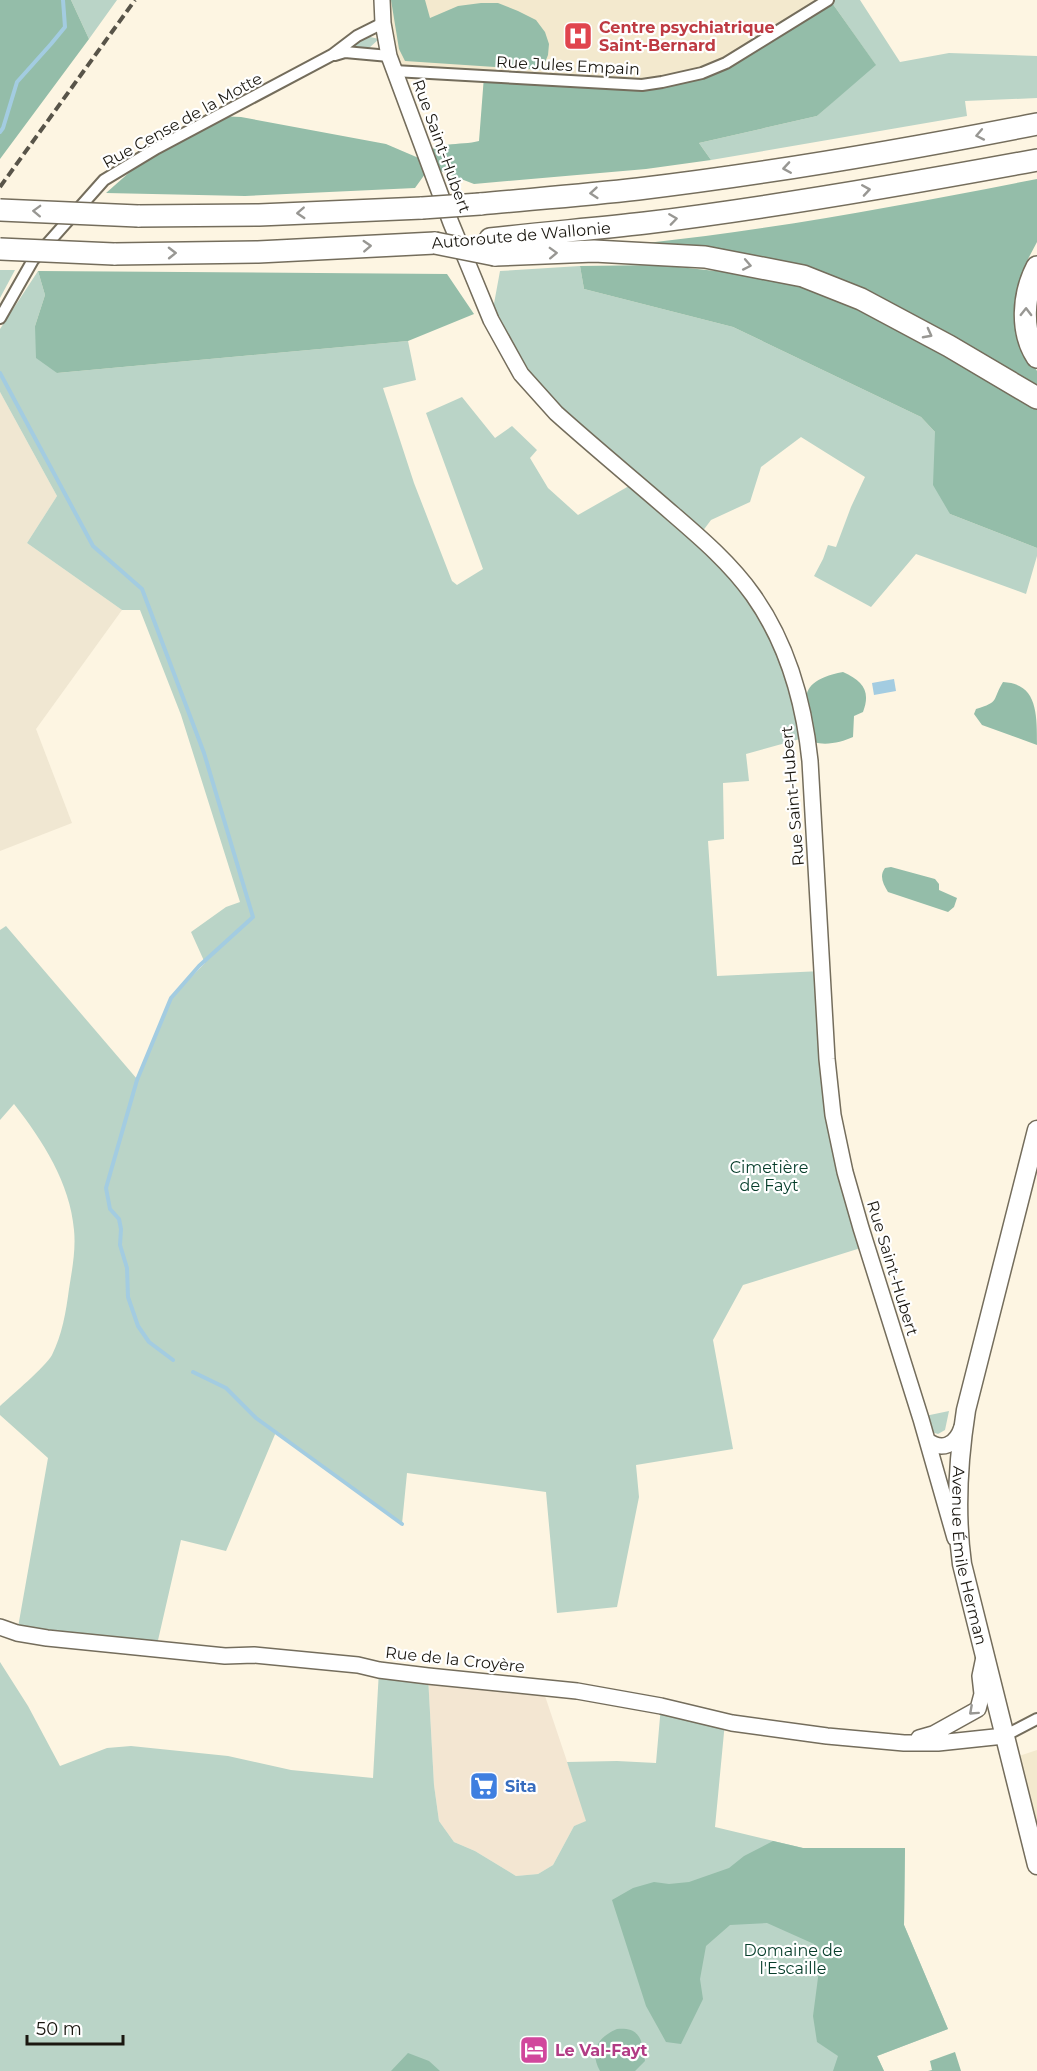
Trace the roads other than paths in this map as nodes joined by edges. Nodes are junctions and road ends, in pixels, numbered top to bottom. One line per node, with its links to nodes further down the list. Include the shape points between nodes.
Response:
1 (382, 0): 3 (street, Rue Saint-Hubert)
2 (828, 0): 6 (street, Rue Jules Empain, via 726,63 662,82 642,85)
3 (383, 23): 4 (street, Rue Cense de la Motte); 5 (street, Rue Saint-Hubert)
4 (332, 55): 5 (street, Rue Cense de la Motte, via 345,52); 13 (street, Rue Cense de la Motte, via 104,180 33,260)
5 (389, 56): 6 (street, Rue Saint-Hubert)
6 (394, 71): 19 (street, Rue Saint-Hubert, via 491,320 521,374 556,413 722,558 744,582 776,635 792,675 810,761 833,1115 861,1228)
7 (1037, 124): 9 (highway, Autoroute de Wallonie, one-way to 9, bridge, via 779,170 480,204 260,215 138,216)
8 (1037, 159): 10 (highway, Autoroute de Wallonie, one-way to 8, via 931,180)
9 (0, 210)
10 (492, 247): 11 (highway, Autoroute de Wallonie, one-way to 10, bridge, via 114,254 435,243); 15 (highway, one-way to 15, via 705,257 803,276 861,299)
11 (0, 249)
12 (1037, 267): 14 (highway, one-way to 12, via 1026,328 1025,307)
13 (0, 318)
14 (1037, 357)
15 (1037, 398)
16 (1037, 1130): 17 (main road, Avenue Émile Herman)
17 (1032, 1169): 18 (main road, Avenue Émile Herman, via 1006,1247)
18 (966, 1410): 19 (street, via 954,1442 944,1447); 21 (main road, Avenue Émile Herman)
19 (932, 1443): 20 (street, Rue Saint-Hubert); 21 (street, via 952,1461)
20 (939, 1481): 21 (street, via 946,1485); 22 (street, Rue Saint-Hubert)
21 (958, 1483): 22 (main road, Avenue Émile Herman)
22 (962, 1564): 24 (main road, Avenue Émile Herman)
23 (0, 1627): 27 (street, Rue de la Croyère, via 58,1639 347,1664 577,1691 758,1727)
24 (984, 1657): 26 (main road, Avenue Émile Herman); 27 (street, Rue de la Croyère, one-way to 27, via 978,1709 933,1734)
25 (1037, 1719): 26 (street)
26 (1004, 1736): 27 (street, Rue de la Croyère, via 962,1742); 28 (main road, Avenue Émile Herman)
27 (904, 1743)
28 (1037, 1864)

